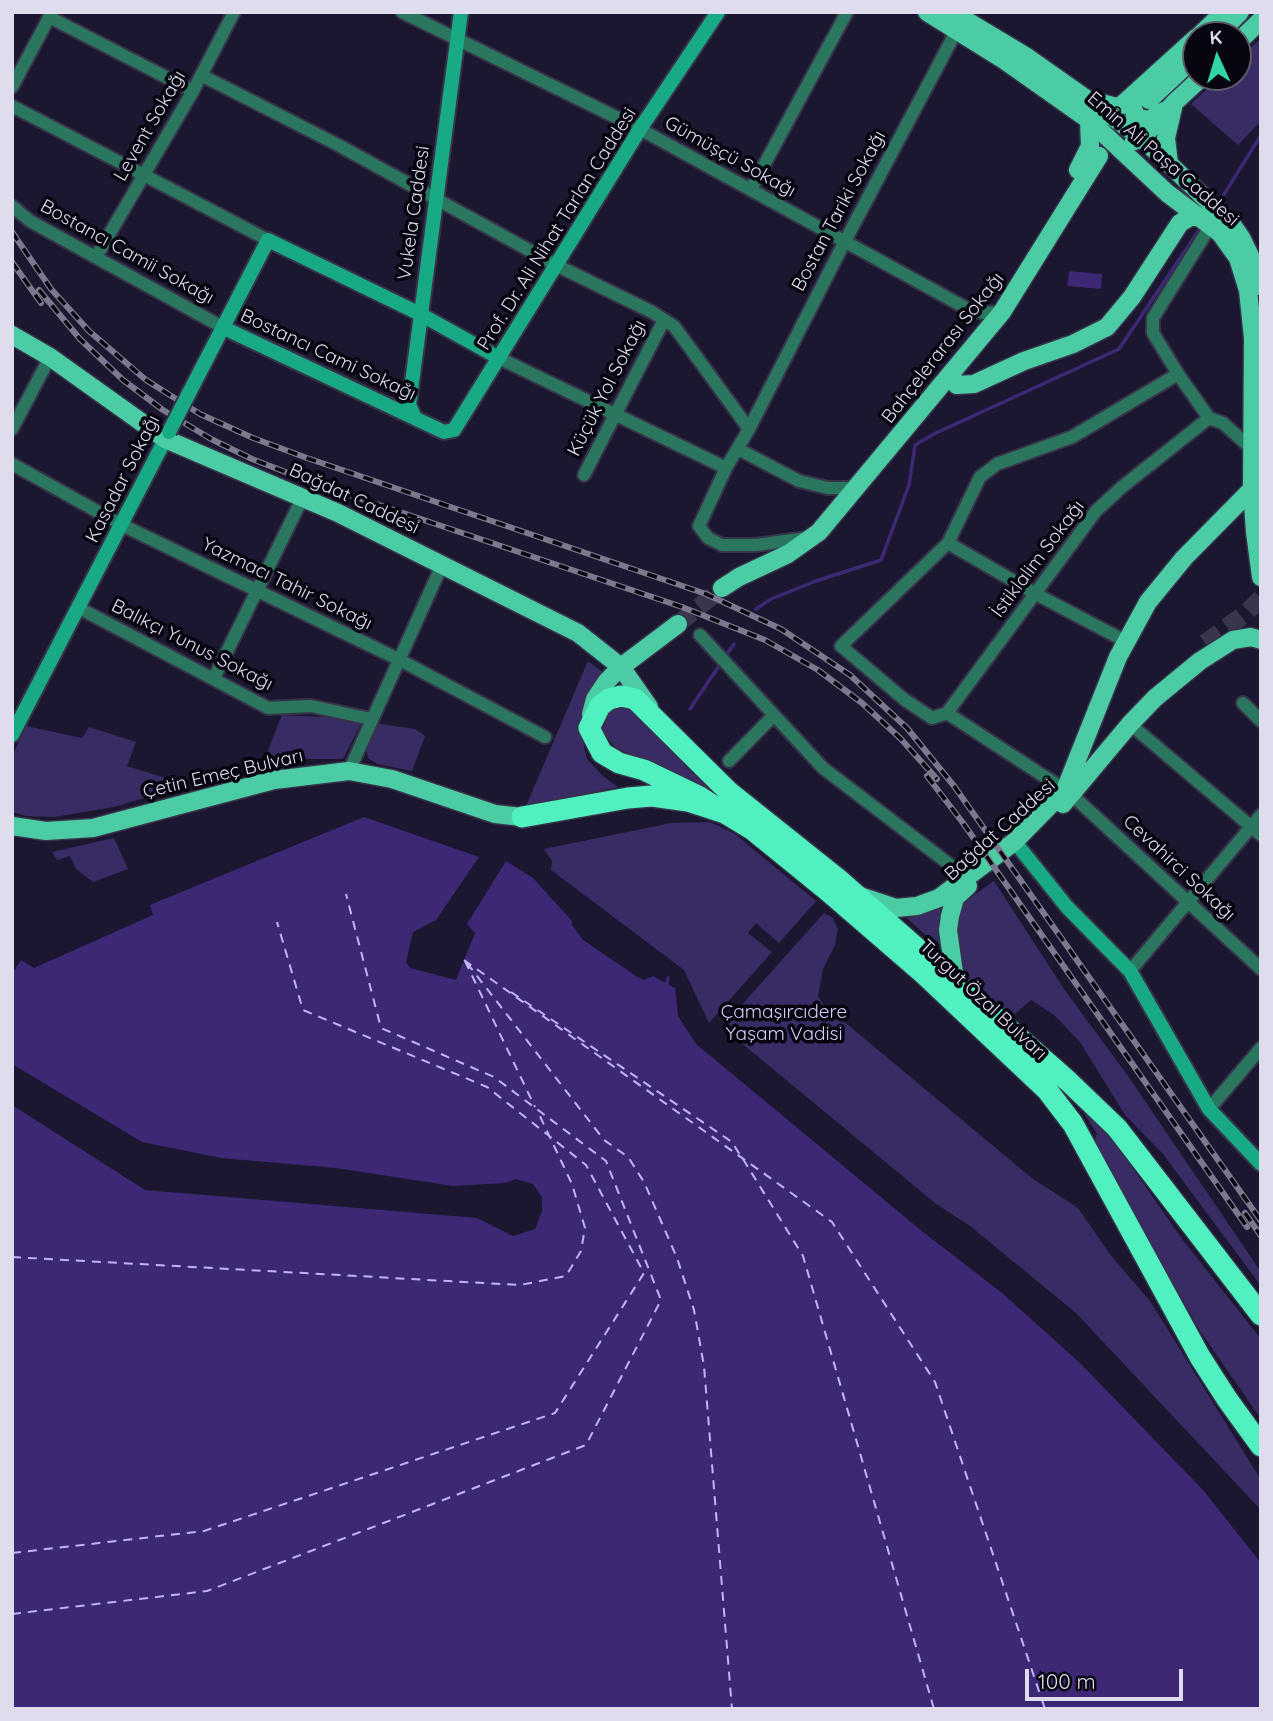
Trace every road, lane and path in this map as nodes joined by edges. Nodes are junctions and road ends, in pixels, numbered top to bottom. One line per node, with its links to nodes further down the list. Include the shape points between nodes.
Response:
1 (234, 12): 12 (street, Levent Sokağı)
2 (402, 12): 9 (street, Gümüşçü Sokağı)
3 (461, 12): 9 (main road, Vukela Caddesi)
4 (718, 12): 21 (main road, Prof. Dr. Ali Nihat Tarlan Caddesi)
5 (847, 12): 27 (street)
6 (928, 12): 8 (main road, Emin Ali Paşa Caddesi)
7 (51, 14): 13 (street); 14 (street)
8 (958, 18): 17 (main road, Emin Ali Paşa Caddesi); 20 (main road, Emin Ali Paşa Caddesi, via 1001,58); 33 (street, Bostan Tariki Sokağı)
9 (457, 40): 21 (street, Gümüşçü Sokağı); 28 (main road, Vukela Caddesi)
10 (1182, 54): 16 (main road)
11 (1182, 67): 16 (main road)
12 (201, 75): 14 (street, Levent Sokağı); 28 (street)
13 (12, 87)
14 (192, 91): 26 (street, Levent Sokağı)
15 (1187, 91): 18 (main road)
16 (1143, 96): 17 (main road, via 1116,107); 18 (main road, via 1133,110 1143,120 1156,117)
17 (1088, 99): 22 (main road, Emin Ali Paşa Caddesi)
18 (1175, 102): 22 (main road); 25 (main road, via 1166,138)
19 (12, 106): 26 (street)
20 (1089, 120): 23 (main road, Emin Ali Paşa Caddesi); 31 (main road, via 1090,146)
21 (640, 130): 27 (street, Gümüşçü Sokağı); 36 (main road, Prof. Dr. Ali Nihat Tarlan Caddesi)
22 (1142, 138): 23 (main road); 25 (main road, Emin Ali Paşa Caddesi)
23 (1116, 144): 30 (main road, Emin Ali Paşa Caddesi)
24 (1099, 156): 31 (main road, Bahçelerarası Sokağı)
25 (1169, 163): 35 (main road, Emin Ali Paşa Caddesi, via 1231,223)
26 (144, 175): 32 (street); 34 (street, Levent Sokağı)
27 (751, 189): 33 (street, Gümüşçü Sokağı)
28 (435, 198): 36 (street); 38 (main road, Vukela Caddesi)
29 (12, 206): 34 (street, Bostancı Camii Sokağı)
30 (1205, 221): 45 (street, via 1153,318 1153,333); 46 (main road, via 1190,217 1180,223 1107,327 974,384 957,385); 54 (main road, Emin Ali Paşa Caddesi, via 1238,258 1248,290)
31 (1052, 232): 37 (main road, Bahçelerarası Sokağı)
32 (268, 240): 38 (main road); 41 (main road, Kasadar Sokağı)
33 (844, 243): 37 (street, Gümüşçü Sokağı, via 966,308); 51 (street, Bostan Tariki Sokağı)
34 (96, 257): 41 (street, Bostancı Camii Sokağı)
35 (1256, 258): 40 (main road, Emin Ali Paşa Caddesi)
36 (556, 265): 39 (street); 44 (main road, Prof. Dr. Ali Nihat Tarlan Caddesi)
37 (1002, 312): 46 (main road, Bahçelerarası Sokağı)
38 (420, 314): 44 (main road); 48 (main road, Vukela Caddesi, via 409,405)
39 (664, 320): 47 (street, Küçük Yol Sokağı); 51 (street, via 674,326)
40 (1261, 324)
41 (224, 328): 48 (main road, Bostancı Cami Sokağı); 52 (main road, Kasadar Sokağı, bridge)
42 (12, 335): 43 (main road, Bağdat Caddesi)
43 (51, 358): 50 (street); 52 (main road, Bağdat Caddesi)
44 (499, 358): 47 (street); 48 (main road, Prof. Dr. Ali Nihat Tarlan Caddesi, via 454,430 443,432)
45 (1178, 374): 49 (street); 64 (street, via 1072,437 997,464 980,477)
46 (951, 375): 59 (main road, Bahçelerarası Sokağı)
47 (615, 413): 56 (street); 58 (street, Küçük Yol Sokağı)
48 (415, 418)
49 (1209, 418): 54 (street, via 1223,423); 69 (street, İstiklalim Sokağı, via 1096,511)
50 (12, 429)
51 (749, 429): 53 (street, Bostan Tariki Sokağı)
52 (167, 435): 61 (main road, Bağdat Caddesi); 62 (main road, Kasadar Sokağı)
53 (738, 449): 56 (street, Bostan Tariki Sokağı); 59 (street, via 799,481)
54 (1257, 450): 57 (main road, Emin Ali Paşa Caddesi); 60 (main road, Emin Ali Paşa Caddesi)
55 (12, 464): 62 (street, Yazmacı Tahir Sokağı)
56 (726, 468): 63 (street, Bostan Tariki Sokağı, via 699,526 708,538 722,545 756,545)
57 (1260, 470): 60 (main road, Emin Ali Paşa Caddesi)
58 (584, 475)
59 (856, 488): 63 (main road, Bahçelerarası Sokağı)
60 (1256, 494): 66 (main road, Emin Ali Paşa Caddesi); 74 (main road, via 1184,558 1148,603)
61 (303, 497): 65 (main road, Bağdat Caddesi); 68 (street)
62 (120, 524): 68 (street, Yazmacı Tahir Sokağı); 70 (main road, Kasadar Sokağı)
63 (811, 538): 67 (main road, Bahçelerarası Sokağı)
64 (948, 543): 69 (street); 81 (street, via 841,646 932,718)
65 (442, 565): 76 (street); 77 (main road, Bağdat Caddesi, via 579,633)
66 (1261, 577)
67 (722, 588)
68 (256, 591): 76 (street, Yazmacı Tahir Sokağı); 78 (street)
69 (1036, 594): 74 (street); 81 (street, İstiklalim Sokağı)
70 (79, 608): 78 (street, Balıkçı Yunus Sokağı); 88 (main road, Kasadar Sokağı)
71 (678, 624): 77 (main road)
72 (699, 635): 82 (street, Bağdat Caddesi)
73 (1261, 640): 79 (main road, via 1233,640)
74 (1125, 642): 92 (main road, via 1094,713)
75 (1205, 643): 79 (main road)
76 (398, 659): 83 (street); 89 (street, Yazmacı Tahir Sokağı)
77 (621, 667): 85 (main road, Bağdat Caddesi); 87 (main road, via 596,699)
78 (214, 678): 83 (street, Balıkçı Yunus Sokağı, via 268,708 311,706)
79 (1155, 698): 86 (main road, Bağdat Caddesi)
80 (1243, 704): 84 (street)
81 (947, 713): 92 (street, Cevahirci Sokağı)
82 (774, 715): 90 (street); 99 (street, Bağdat Caddesi, via 823,768)
83 (371, 719): 91 (street)
84 (1261, 721)
85 (659, 723): 87 (highway, Turgut Özal Bulvarı, via 635,699 621,696 600,706); 100 (highway, Turgut Özal Bulvarı, via 729,792)
86 (1130, 724): 92 (main road, Bağdat Caddesi); 97 (street)
87 (589, 728): 93 (highway, via 602,753)
88 (12, 736)
89 (545, 737)
90 (729, 761)
91 (349, 771): 95 (main road, Çetin Emeç Bulvarı, via 392,779 495,814); 96 (main road, Çetin Emeç Bulvarı, via 274,780 93,828 67,831)
92 (1069, 793): 98 (main road, Bağdat Caddesi); 101 (street, Cevahirci Sokağı)
93 (725, 813): 95 (highway, Turgut Özal Bulvarı, via 652,796); 111 (highway, Turgut Özal Bulvarı, via 828,891 1046,1090 1073,1124)
94 (1261, 815): 97 (street)
95 (522, 817)
96 (17, 825)
97 (1256, 830): 101 (street)
98 (1016, 844): 99 (main road, Bağdat Caddesi); 103 (main road, via 1067,907); 104 (main road, Bağdat Caddesi, via 955,898 948,930)
99 (966, 877): 100 (main road, Bağdat Caddesi, via 939,898 917,906 896,908)
100 (855, 895): 104 (highway, Turgut Özal Bulvarı)
101 (1188, 903): 102 (street, Cevahirci Sokağı); 103 (street)
102 (1261, 969)
103 (1130, 971): 106 (main road)
104 (955, 980): 108 (highway, Turgut Özal Bulvarı, via 1117,1128)
105 (1261, 1048): 106 (street)
106 (1209, 1109): 107 (main road)
107 (1261, 1164)
108 (1210, 1249): 109 (highway, Turgut Özal Bulvarı); 110 (highway, via 1236,1299)
109 (1261, 1315)
110 (1261, 1331)
111 (1200, 1357): 112 (highway); 113 (highway, Turgut Özal Bulvarı)
112 (1261, 1424)
113 (1261, 1446)

